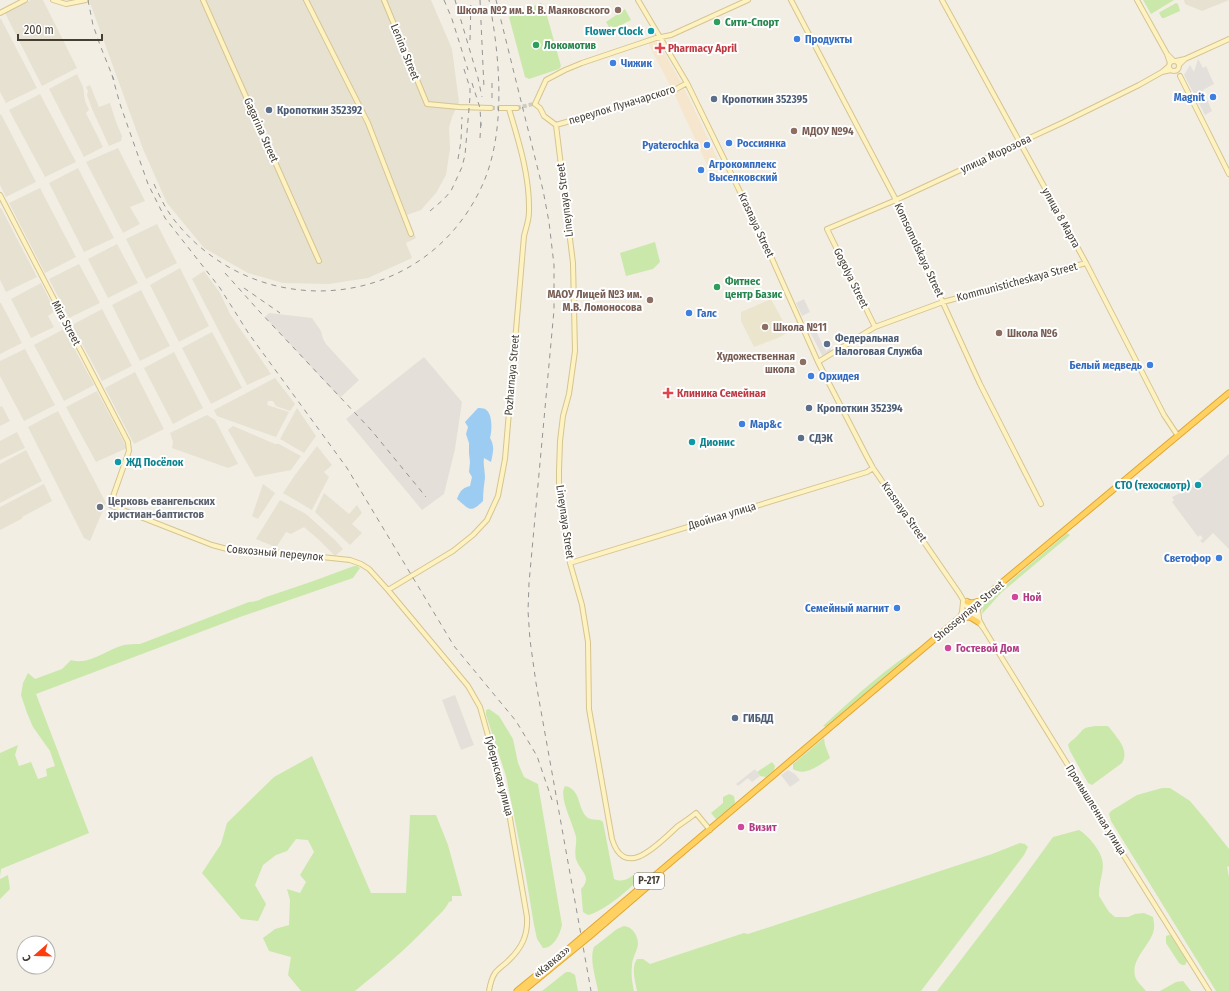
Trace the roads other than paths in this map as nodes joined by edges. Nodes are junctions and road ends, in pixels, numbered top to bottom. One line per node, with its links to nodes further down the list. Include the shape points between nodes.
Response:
1 (25, 0): 12 (street)
2 (53, 0): 3 (street, via 66,4)
3 (86, 0)
4 (203, 0): 28 (street, Gagarina Street)
5 (306, 0): 27 (street, via 368,123)
6 (384, 0): 17 (street, Lenina Street, via 426,104)
7 (638, 0): 13 (street, Krasnaya Street)
8 (748, 0): 13 (street, via 671,36)
9 (791, 0): 25 (street, Komsomolskaya Street)
10 (942, 0): 22 (street, улица 8 Марта)
11 (1137, 0): 15 (street)
12 (0, 13)
13 (661, 37): 16 (street, Krasnaya Street); 21 (street, via 582,63 546,80 534,104)
14 (1229, 39): 15 (street, улица Морозова)
15 (1174, 66): 22 (street, улица Морозова); 23 (street)
16 (687, 84): 21 (street, переулок Луначарского, via 671,92); 32 (street, Krasnaya Street, via 762,237)
17 (492, 108)
18 (500, 108): 20 (street)
19 (517, 108): 20 (street)
20 (509, 109): 39 (street, Pozharnaya Street, via 527,179 529,213 524,243 505,459 498,496 487,520 473,535)
21 (556, 125): 38 (street, Lineynaya Street, via 573,271 575,351 563,416 559,471 559,498)
22 (1020, 143): 25 (street, улица Морозова); 29 (street, улица 8 Марта)
23 (1229, 174)
24 (0, 195): 37 (street, Mira Street, via 128,442 129,451)
25 (896, 200): 26 (street, улица Морозова); 30 (street, Komsomolskaya Street)
26 (827, 229): 31 (street, Gogolya Street)
27 (411, 234)
28 (318, 261)
29 (1086, 263): 30 (street, Kommunisticheskaya Street); 34 (street, улица 8 Марта, via 1164,414)
30 (943, 302): 31 (street, Kommunisticheskaya Street); 36 (street, Komsomolskaya Street, via 980,384)
31 (875, 327): 32 (street, Kommunisticheskaya Street)
32 (818, 362): 35 (street, Krasnaya Street)
33 (1229, 393): 34 (highway, Shosseynaya Street / Р-217)
34 (1178, 436): 40 (highway, Shosseynaya Street / Р-217)
35 (873, 468): 38 (street, Двойная улица, via 867,472); 41 (street, Krasnaya Street)
36 (1041, 504)
37 (110, 505): 39 (street, Совхозный переулок, via 227,550 350,560 369,569)
38 (570, 563): 46 (street, Lineynaya Street, via 582,605 588,642 589,709 615,848 626,858 644,855 696,813)
39 (388, 590): 49 (street, Губернская улица, via 475,696 501,780 508,807 527,927 518,951)
40 (982, 600): 41 (highway); 42 (highway, Shosseynaya Street / Р-217); 44 (street, via 978,610)
41 (965, 601): 42 (street, Krasnaya Street); 43 (street)
42 (971, 609): 43 (highway, Shosseynaya Street / Р-217); 44 (street, Krasnaya Street)
43 (958, 620): 44 (highway, via 970,617); 46 (highway, Shosseynaya Street / Р-217)
44 (979, 621): 45 (street, Krasnaya Street)
45 (984, 629): 54 (street, Промышленная улица)
46 (710, 830): 47 (highway, Shosseynaya Street / Р-217, via 700,842)
47 (589, 934): 48 (highway, «Кавказ» / Р-217, bridge)
48 (567, 952): 52 (highway, «Кавказ» / Р-217); 53 (highway, «Кавказ» / Р-217)
49 (491, 980): 50 (street); 51 (street)
50 (489, 991)
51 (493, 991)
52 (517, 991)
53 (523, 991)
54 (1210, 991)

